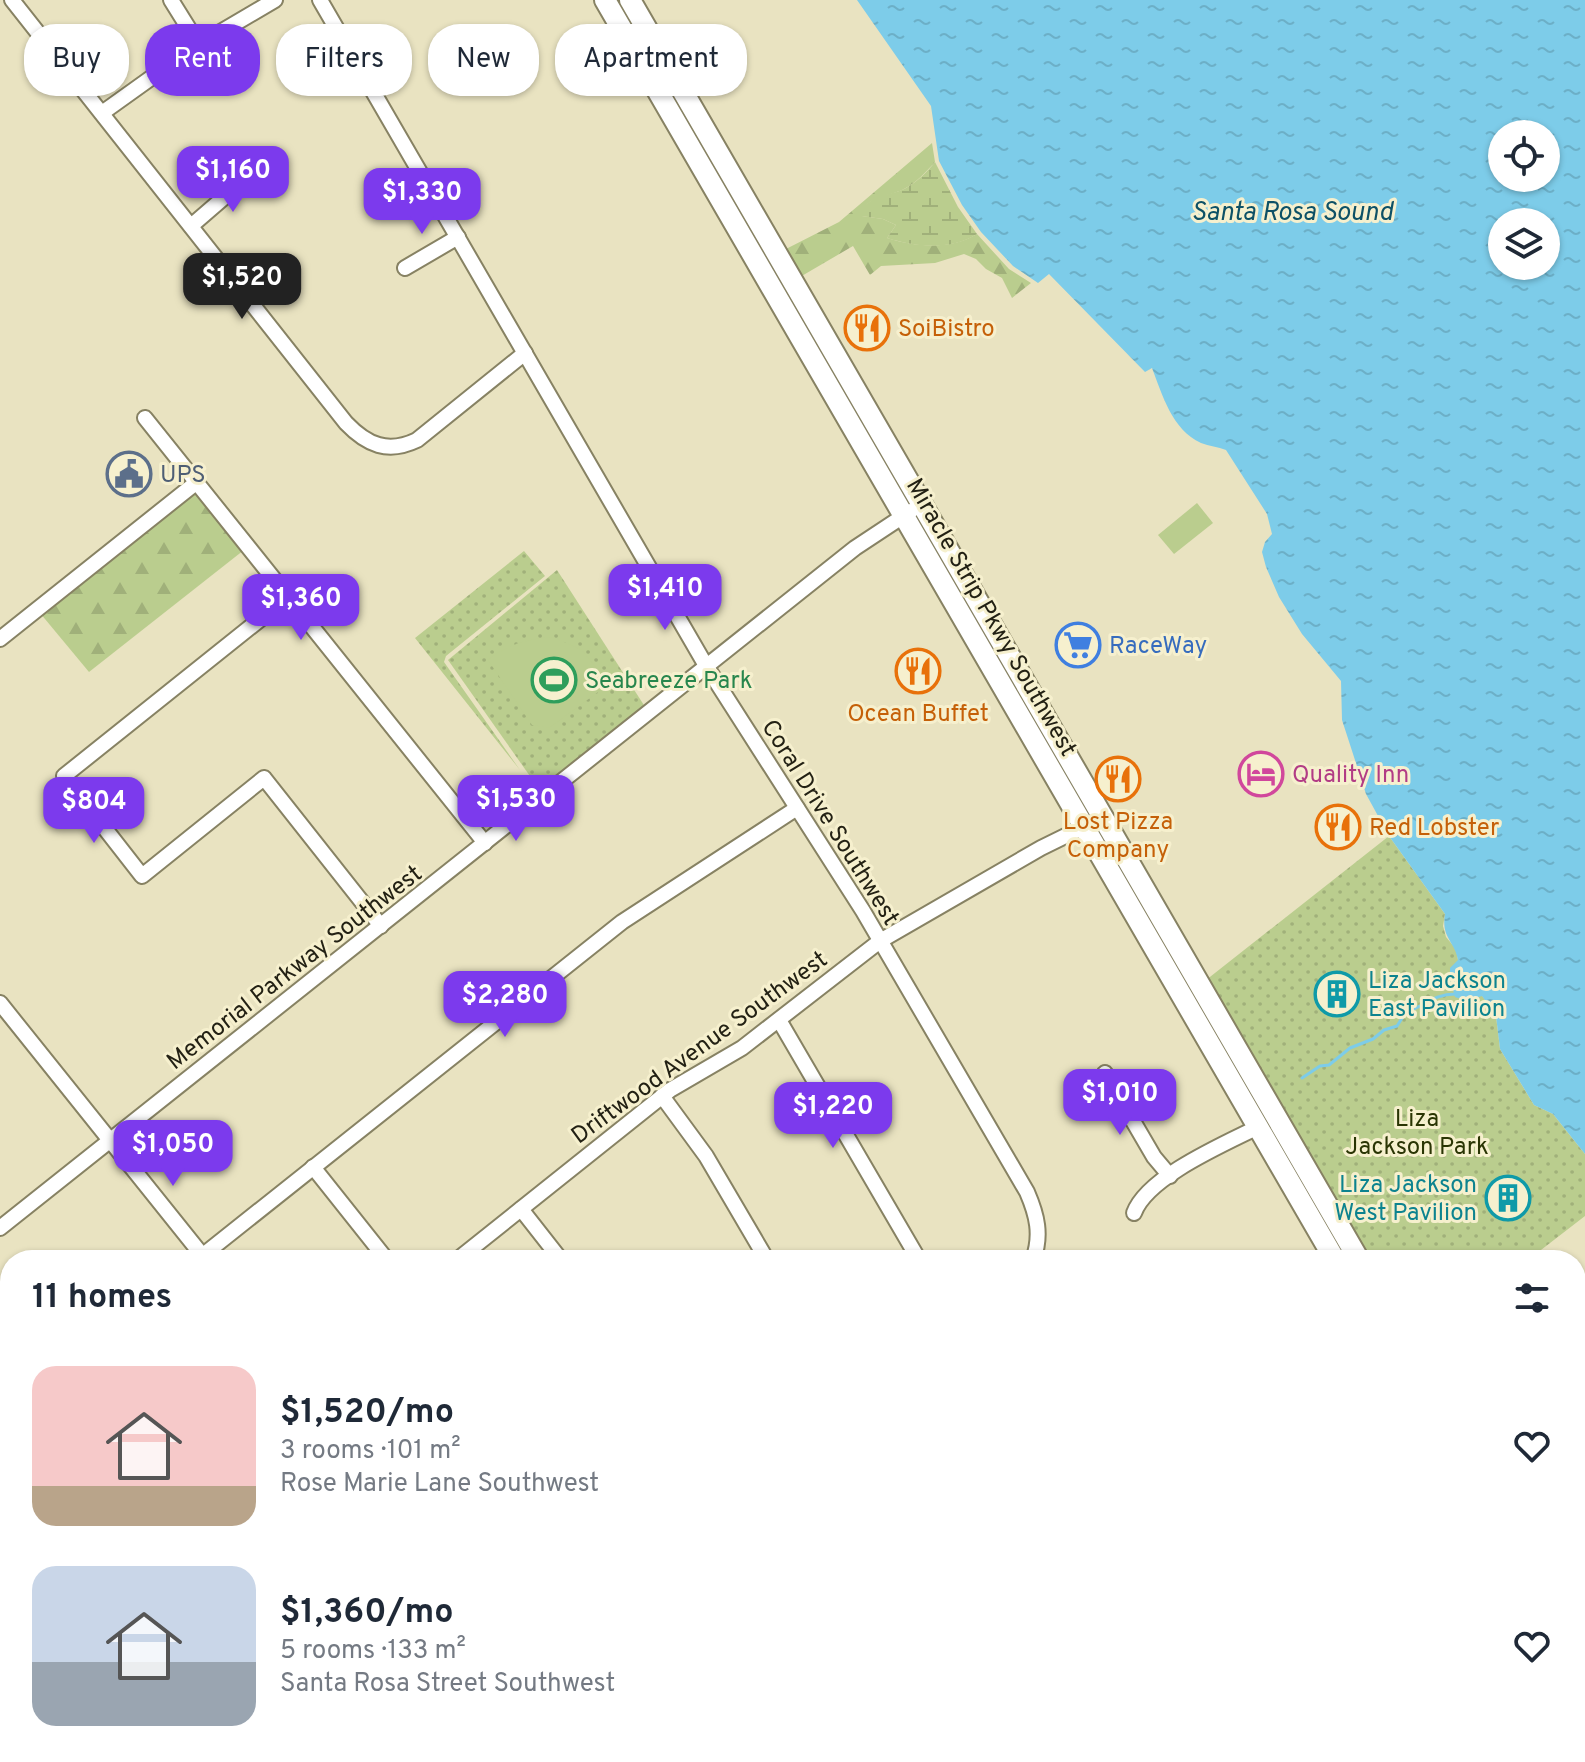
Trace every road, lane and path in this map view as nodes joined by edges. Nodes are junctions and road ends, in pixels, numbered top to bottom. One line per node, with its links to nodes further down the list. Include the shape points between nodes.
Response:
1 (12, 0): 10 (street)
2 (171, 0): 7 (street)
3 (275, 0): 8 (street)
4 (320, 0): 13 (street, Coral Drive Southwest)
5 (605, 0): 19 (highway, Miracle Strip Pkwy Southwest)
6 (630, 0): 18 (highway, Miracle Strip Pkwy Southwest)
7 (186, 24)
8 (234, 24)
9 (145, 83): 10 (street)
10 (102, 113): 12 (street)
11 (250, 175): 12 (street)
12 (191, 226): 15 (street, via 346,423 368,442 397,448 417,440)
13 (458, 237): 14 (street); 15 (street, Coral Drive Southwest)
14 (405, 268)
15 (525, 353): 22 (street, Coral Drive Southwest)
16 (145, 418): 17 (street)
17 (197, 482): 20 (street); 21 (street)
18 (922, 505): 19 (street, Memorial Parkway Southwest); 24 (highway, Miracle Strip Pkwy Southwest)
19 (903, 515): 22 (street, Memorial Parkway Southwest); 25 (highway, Miracle Strip Pkwy Southwest)
20 (288, 597): 26 (street); 27 (street, via 64,776 142,876 264,778)
21 (0, 639)
22 (707, 667): 23 (street, Coral Drive Southwest); 26 (street, Memorial Parkway Southwest)
23 (797, 808): 28 (street, Coral Drive Southwest); 35 (street, via 622,922)
24 (1104, 817): 25 (street, Driftwood Avenue Southwest); 49 (highway, Miracle Strip Pkwy Southwest)
25 (1084, 827): 28 (street, Driftwood Avenue Southwest); 33 (highway, Miracle Strip Pkwy Southwest)
26 (485, 843): 27 (street, Memorial Parkway Southwest)
27 (381, 926): 34 (street, Memorial Parkway Southwest)
28 (880, 941): 30 (street, Driftwood Avenue Southwest); 47 (street, Coral Drive Southwest, via 1027,1192 1037,1222)
29 (0, 1003): 34 (street)
30 (779, 1020): 32 (street, Driftwood Avenue Southwest); 46 (street)
31 (1105, 1073): 36 (street)
32 (662, 1096): 37 (street, Driftwood Avenue Southwest); 45 (street, via 706,1156)
33 (1258, 1127): 36 (street); 48 (highway, Miracle Strip Pkwy Southwest)
34 (110, 1140): 39 (street, Memorial Parkway Southwest); 40 (street)
35 (313, 1167): 41 (street); 42 (street)
36 (1170, 1176): 38 (street, via 1139,1202)
37 (521, 1209): 43 (street, Driftwood Avenue Southwest); 44 (street)
38 (1134, 1213)
39 (0, 1228)
40 (198, 1250)
41 (214, 1250)
42 (379, 1250)
43 (470, 1250)
44 (553, 1250)
45 (761, 1250)
46 (913, 1250)
47 (1036, 1250)
48 (1329, 1250)
49 (1353, 1250)

